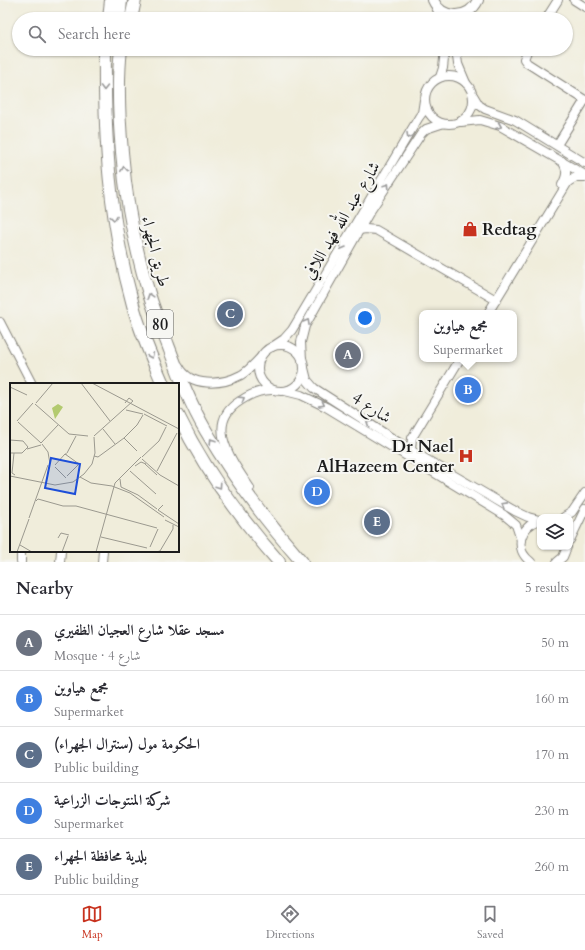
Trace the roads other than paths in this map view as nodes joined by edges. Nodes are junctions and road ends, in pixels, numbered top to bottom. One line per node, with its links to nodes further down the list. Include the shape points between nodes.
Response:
1 (106, 0): 12 (highway)
2 (111, 0): 13 (highway)
3 (121, 0): 14 (highway)
4 (128, 0): 15 (highway)
5 (135, 0): 16 (highway)
6 (485, 0): 10 (main road)
7 (558, 0): 19 (street)
8 (574, 0): 11 (street)
9 (434, 2): 17 (street); 18 (main road)
10 (474, 6)
11 (585, 7)
12 (105, 12)
13 (110, 12)
14 (120, 12)
15 (126, 12)
16 (132, 12)
17 (438, 12)
18 (443, 12)
19 (550, 12)
20 (105, 56): 52 (highway, طريق الجهراء / 80, one-way to 52, via 106,134 118,244 142,334)
21 (115, 56): 26 (highway)
22 (121, 56): 26 (highway)
23 (444, 56): 27 (street)
24 (457, 56): 28 (street)
25 (524, 56): 31 (street, via 525,61)
26 (119, 65): 45 (highway, طريق الجهراء / 80, one-way to 26, via 143,273 129,211 121,138)
27 (440, 78): 28 (street, via 449,76); 30 (street, via 426,91)
28 (466, 83): 29 (street)
29 (472, 94): 32 (street, via 471,110); 34 (street, via 479,106 516,120)
30 (424, 100): 33 (street, via 429,115); 46 (street, شارع عبد الله فهد اللافي, one-way to 46, via 420,117 292,330)
31 (585, 100): 34 (street)
32 (460, 122): 33 (street); 35 (street, one-way to 35, via 480,120 500,126)
33 (441, 124): 39 (street, شارع عبد الله فهد اللافي, one-way to 33, via 421,134 426,129)
34 (557, 145): 36 (street)
35 (562, 162): 37 (street); 38 (street, via 566,176)
36 (585, 162)
37 (585, 176): 38 (street, via 571,180)
38 (558, 197): 42 (street)
39 (369, 213): 40 (street, شارع عبد الله فهد اللافي); 41 (street)
40 (359, 230): 41 (street); 48 (street, شارع عبد الله فهد اللافي, one-way to 40, via 301,342 304,326)
41 (376, 230): 42 (street)
42 (496, 300): 43 (street)
43 (490, 310)
44 (0, 322): 51 (street)
45 (162, 329): 47 (street, via 181,369 199,381 230,380 242,374); 67 (highway, طريق الجهراء / 80, one-way to 45, via 255,506 205,430 181,380)
46 (272, 347): 47 (street); 48 (street, via 279,345 293,349 299,353)
47 (260, 358): 53 (street, via 258,373 265,386)
48 (302, 360): 50 (street)
49 (458, 362): 56 (street)
50 (304, 368): 54 (street, via 299,383); 57 (street, شارع 4, one-way to 50, via 314,388 307,380)
51 (31, 383)
52 (163, 383)
53 (272, 390): 54 (street); 67 (street, one-way to 53, via 257,501 226,447 223,436 222,426 231,406 249,395)
54 (285, 391): 66 (street, شارع 4, one-way to 66, via 326,406 504,515 516,525)
55 (179, 418): 64 (highway, one-way to 64, via 218,485)
56 (412, 438): 57 (street); 58 (street)
57 (398, 442): 58 (street, شارع 4)
58 (412, 451): 62 (street, شارع 4, one-way to 58, via 515,511)
59 (585, 493): 61 (street)
60 (585, 509): 65 (street)
61 (569, 514)
62 (537, 519)
63 (537, 521): 66 (street, via 525,529)
64 (256, 534): 75 (highway); 76 (highway)
65 (573, 534)
66 (521, 540): 78 (street, شارع 4, via 522,551)
67 (292, 550): 77 (highway, طريق الجهراء / 80)
68 (566, 550): 79 (street)
69 (22, 552): 72 (street)
70 (61, 552): 73 (street)
71 (103, 552): 74 (street)
72 (21, 562)
73 (60, 562)
74 (102, 562)
75 (269, 562)
76 (279, 562)
77 (302, 562)
78 (530, 562)
79 (558, 562)

